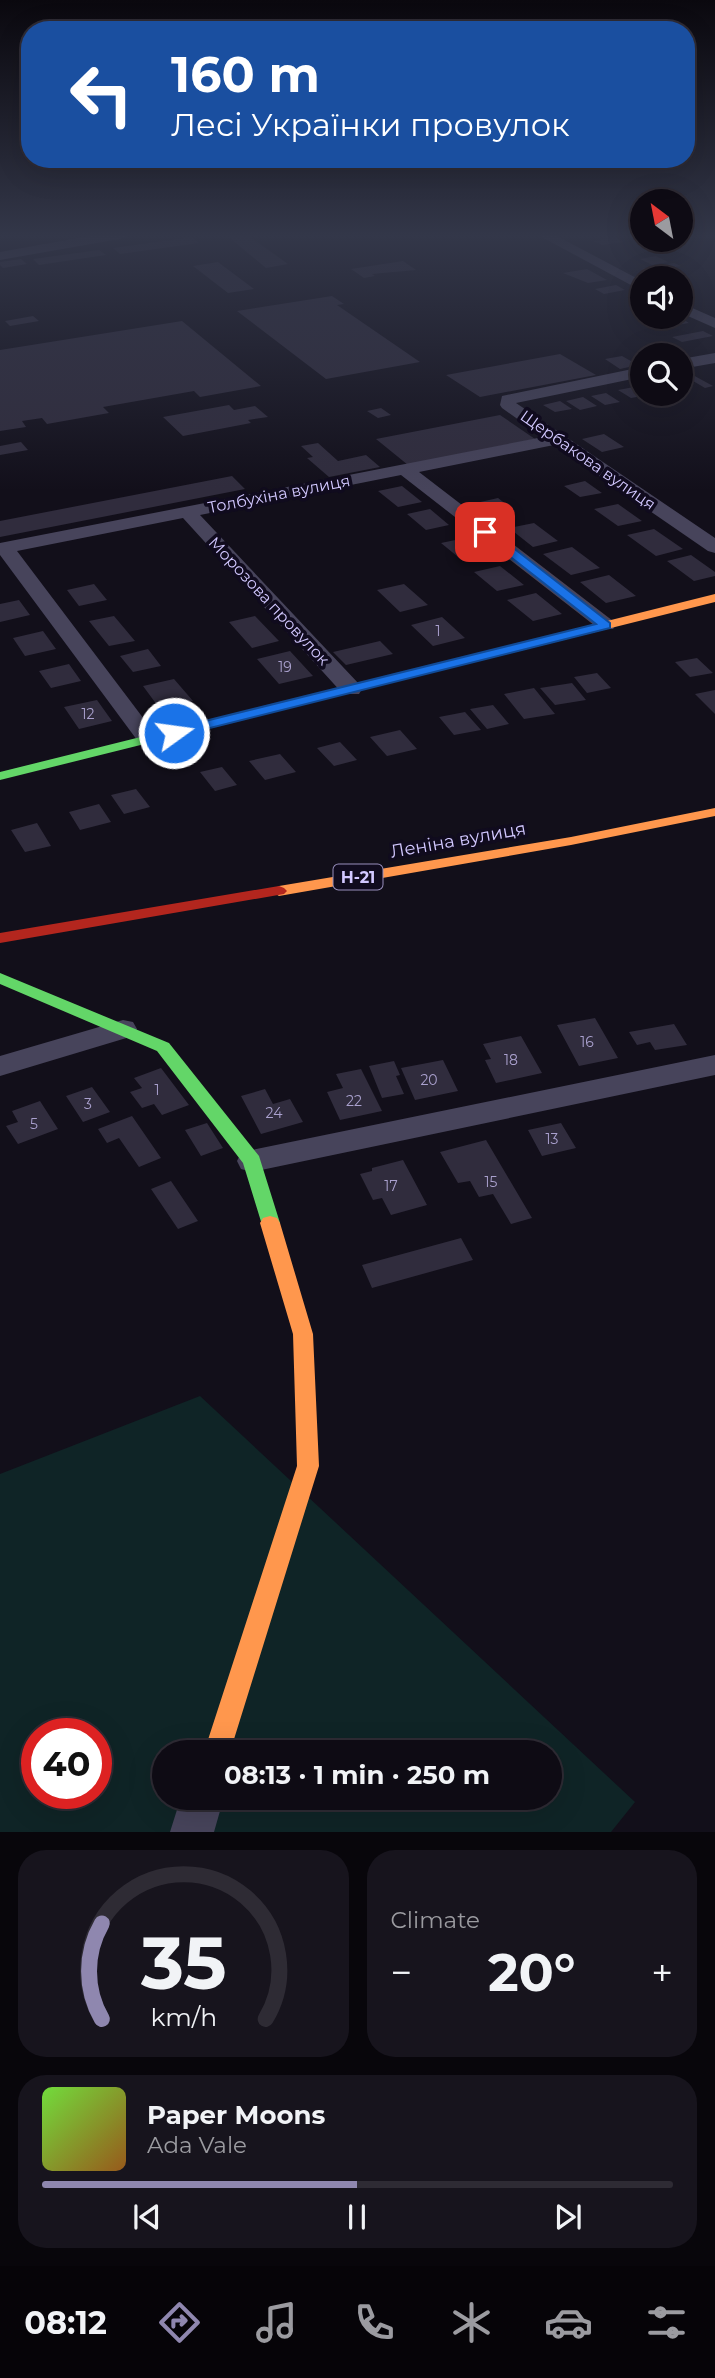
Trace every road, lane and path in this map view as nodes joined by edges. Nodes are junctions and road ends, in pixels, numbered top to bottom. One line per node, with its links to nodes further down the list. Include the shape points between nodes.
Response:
1 (715, 358): 2 (street)
2 (693, 362)
3 (630, 374): 4 (street, Щербакова вулиця, via 509,399 508,405)
4 (557, 439): 5 (street, Толбухіна вулиця); 7 (street, Щербакова вулиця)
5 (404, 469): 6 (street, Толбухіна вулиця); 10 (street)
6 (187, 512): 8 (street, Толбухіна вулиця); 11 (street, Морозова провулок)
7 (711, 540)
8 (3, 549): 12 (street)
9 (715, 598): 10 (street)
10 (606, 625): 11 (street)
11 (351, 689): 12 (street)
12 (148, 739): 13 (street)
13 (0, 776)
14 (715, 812): 15 (street, Леніна вулиця / Н-21, via 571,841)
15 (0, 938)
16 (0, 978): 17 (street)
17 (123, 1029): 19 (street); 20 (street, via 163,1047)
18 (715, 1065): 20 (street)
19 (0, 1066)
20 (252, 1161): 21 (street, via 303,1334 308,1466)
21 (221, 1740)
22 (199, 1810): 23 (street)
23 (192, 1832)

